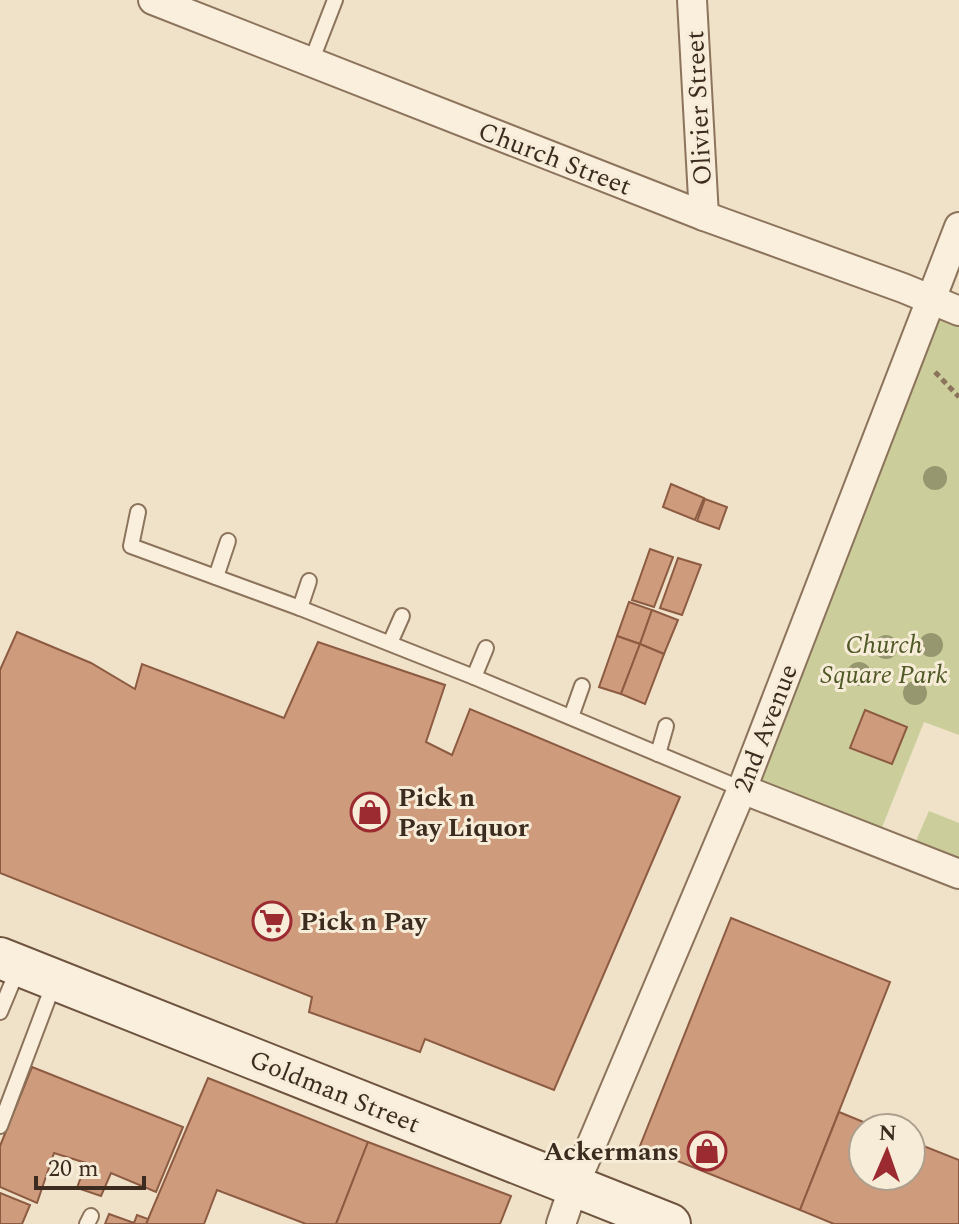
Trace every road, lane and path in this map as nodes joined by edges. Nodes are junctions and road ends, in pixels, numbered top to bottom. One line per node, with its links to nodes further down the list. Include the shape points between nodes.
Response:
1 (153, 0): 4 (street, Church Street)
2 (335, 0): 4 (lane)
3 (692, 0): 5 (street, Olivier Street)
4 (311, 62): 5 (street, Church Street)
5 (704, 216): 7 (street, Church Street)
6 (959, 227): 7 (street, 2nd Avenue)
7 (931, 300): 8 (street, Church Street); 22 (street, 2nd Avenue)
8 (959, 311)
9 (138, 512): 11 (lane, via 131,546)
10 (228, 541): 11 (lane)
11 (216, 577): 13 (lane)
12 (309, 581): 13 (lane)
13 (300, 608): 15 (lane)
14 (402, 616): 15 (lane)
15 (390, 643): 17 (lane)
16 (486, 648): 17 (lane)
17 (474, 677): 19 (lane)
18 (582, 686): 19 (lane)
19 (571, 717): 21 (lane)
20 (666, 726): 21 (lane)
21 (658, 754): 22 (lane)
22 (742, 789): 23 (street); 27 (street, 2nd Avenue)
23 (959, 874)
24 (25, 967): 25 (lane); 26 (lane); 27 (street, Goldman Street)
25 (0, 1012)
26 (0, 1126)
27 (574, 1186): 28 (street, 2nd Avenue); 29 (street, Goldman Street)
28 (561, 1224)
29 (670, 1224)

